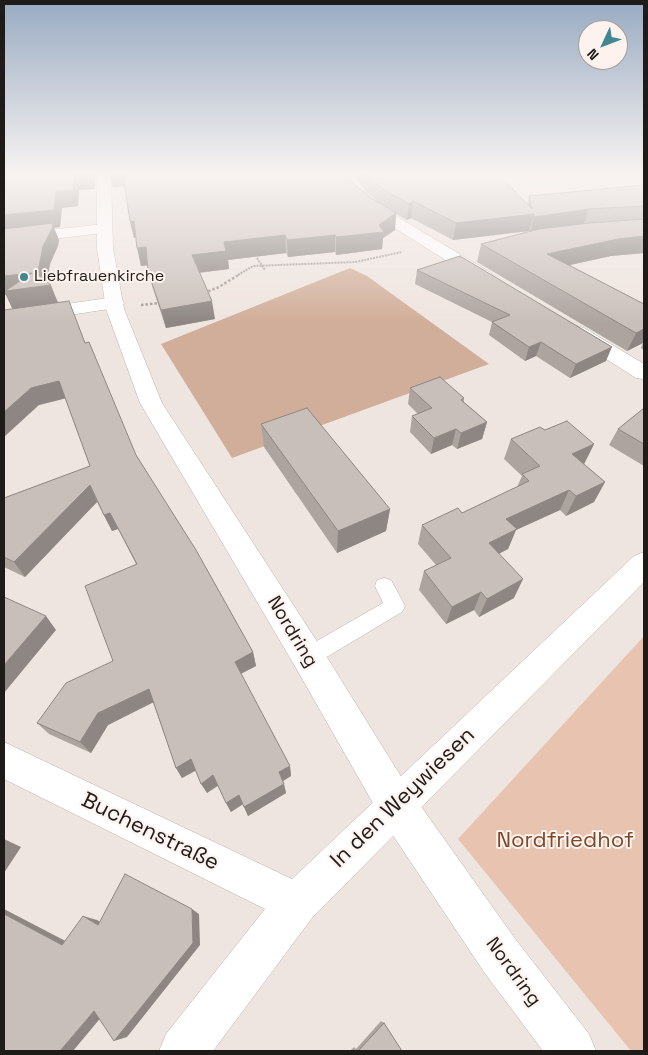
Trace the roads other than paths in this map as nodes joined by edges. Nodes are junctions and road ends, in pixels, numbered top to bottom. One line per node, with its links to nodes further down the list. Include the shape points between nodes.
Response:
1 (104, 224): 3 (street, Nordring)
2 (399, 224): 6 (street)
3 (104, 229): 4 (street); 8 (street, Nordring)
4 (4, 240)
5 (476, 255): 6 (street)
6 (458, 260): 7 (street)
7 (500, 286)
8 (115, 306): 9 (street); 14 (street, Nordring, via 151,402)
9 (4, 319)
10 (559, 322): 11 (street)
11 (644, 373)
12 (644, 564): 16 (street, In den Weywiesen)
13 (384, 586): 14 (lane, via 395,606)
14 (308, 657): 16 (street, Nordring)
15 (4, 760): 17 (street, Buchenstraße)
16 (396, 805): 17 (street, In den Weywiesen); 19 (street, Nordring, via 500,956)
17 (297, 903): 18 (street, In den Weywiesen)
18 (183, 1051)
19 (572, 1051)

